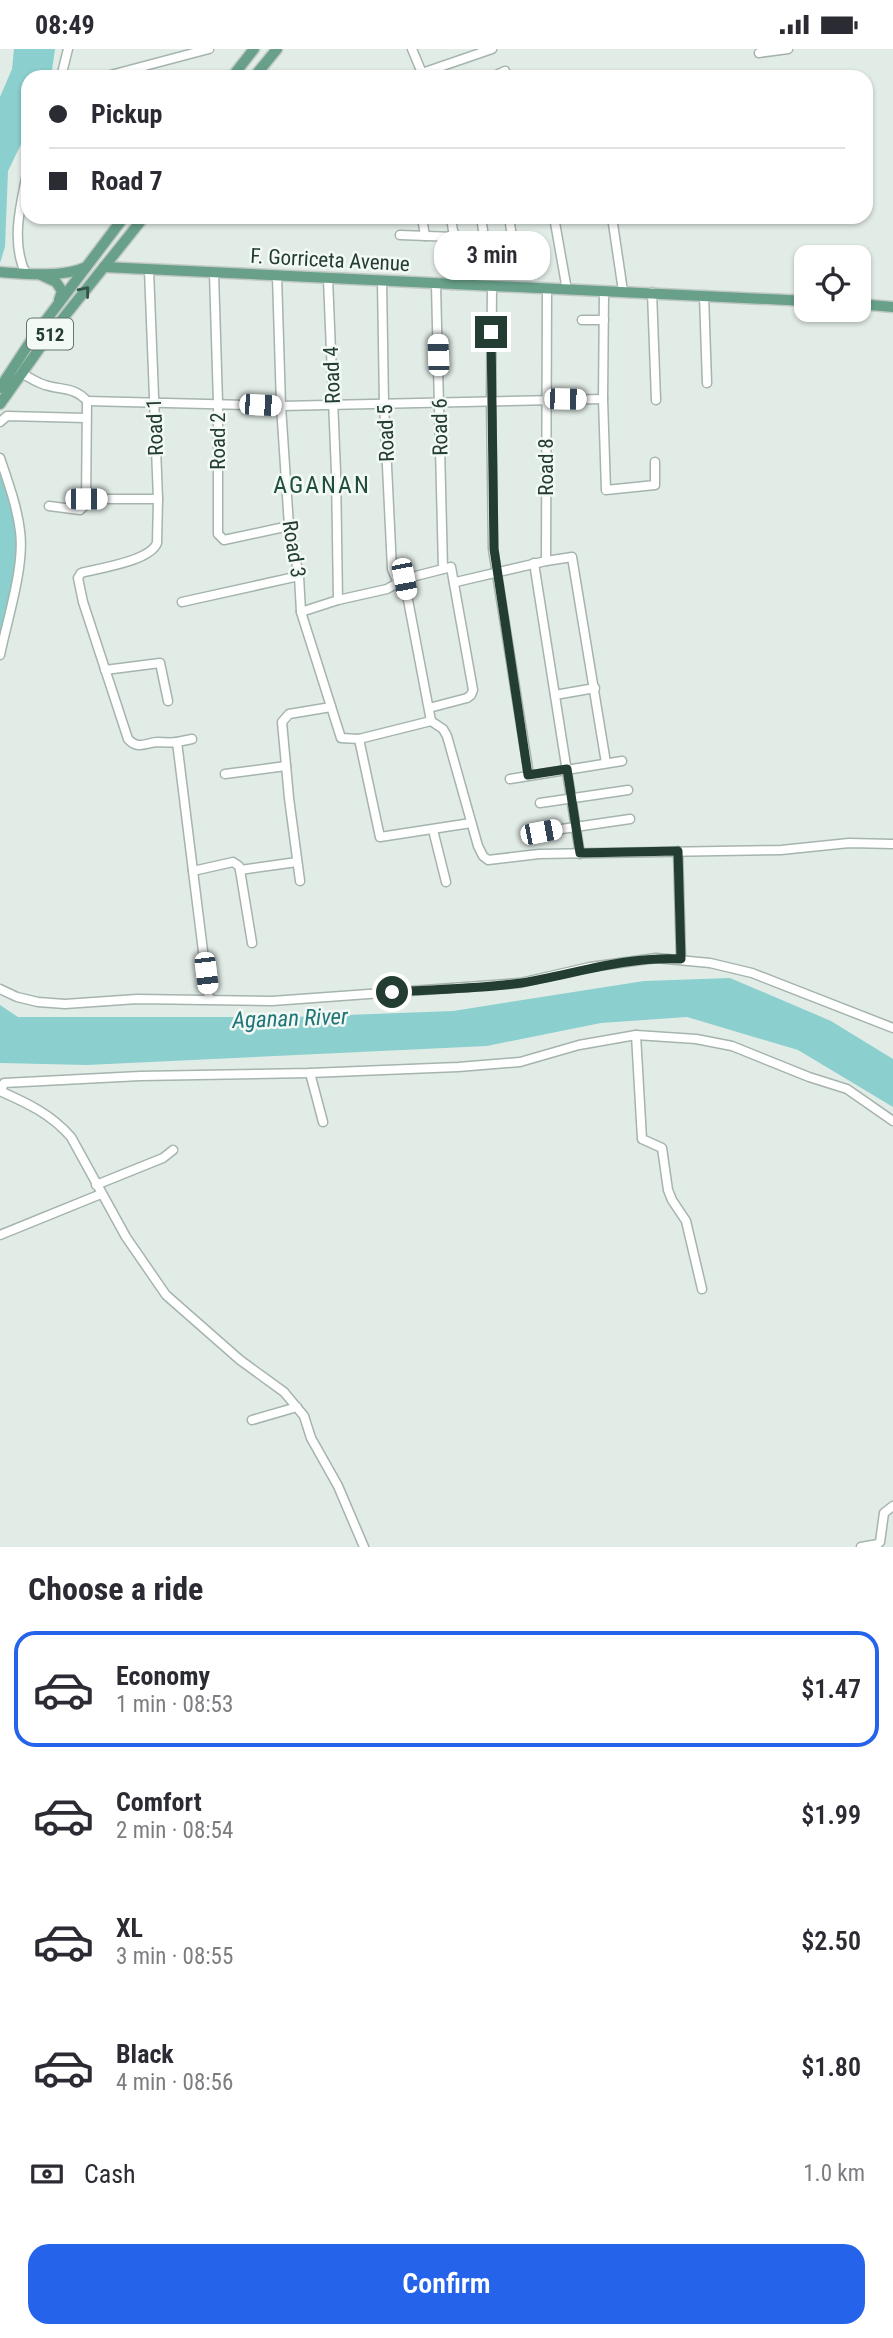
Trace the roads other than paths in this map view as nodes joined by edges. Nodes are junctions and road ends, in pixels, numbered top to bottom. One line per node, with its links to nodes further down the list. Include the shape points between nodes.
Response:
1 (68, 49): 10 (street)
2 (209, 49): 11 (street)
3 (254, 49): 12 (main road)
4 (277, 49): 13 (main road)
5 (423, 49): 8 (street)
6 (492, 49): 15 (street)
7 (788, 49): 9 (street)
8 (412, 50): 14 (street)
9 (759, 53)
10 (63, 70)
11 (130, 70)
12 (238, 70)
13 (260, 70)
14 (421, 70)
15 (431, 70)
16 (21, 200): 36 (street, via 19,260)
17 (119, 224): 30 (main road, 512)
18 (138, 224): 29 (main road, 512)
19 (423, 224): 27 (street)
20 (452, 224): 26 (street)
21 (482, 224): 28 (street)
22 (510, 224): 28 (street, via 511,238)
23 (555, 224): 45 (street)
24 (613, 224): 46 (street)
25 (400, 235): 27 (street)
26 (454, 235): 27 (street); 28 (street); 42 (street)
27 (425, 236)
28 (484, 237)
29 (113, 256): 31 (main road, 512); 32 (main road, via 112,264)
30 (90, 262): 37 (main road, via 79,270); 53 (main road, 512)
31 (104, 267): 32 (main road, F. Gorriceta Avenue); 54 (main road, 512, one-way to 31)
32 (123, 269): 33 (main road, F. Gorriceta Avenue)
33 (149, 271): 35 (main road, F. Gorriceta Avenue); 65 (street, Road 1)
34 (5, 272): 36 (main road)
35 (214, 273): 38 (main road, F. Gorriceta Avenue); 67 (street, Road 2)
36 (26, 274): 37 (main road)
37 (40, 275): 53 (main road, via 56,282 62,292)
38 (277, 276): 39 (main road, F. Gorriceta Avenue); 71 (street, Road 3)
39 (328, 279): 40 (main road, F. Gorriceta Avenue); 69 (street, Road 4)
40 (382, 282): 41 (main road, F. Gorriceta Avenue); 70 (street, Road 5)
41 (436, 285): 42 (main road, F. Gorriceta Avenue); 66 (street, Road 6)
42 (456, 285): 43 (main road, F. Gorriceta Avenue)
43 (492, 286): 44 (main road, F. Gorriceta Avenue); 62 (street)
44 (547, 289): 45 (main road, F. Gorriceta Avenue); 60 (street, Road 8)
45 (567, 290): 47 (main road, F. Gorriceta Avenue)
46 (623, 291): 47 (main road, F. Gorriceta Avenue); 48 (main road, F. Gorriceta Avenue)
47 (604, 292): 56 (street)
48 (652, 292): 49 (main road, F. Gorriceta Avenue); 63 (street)
49 (704, 295): 50 (main road, F. Gorriceta Avenue); 58 (street)
50 (794, 300)
51 (871, 305): 52 (main road)
52 (893, 307)
53 (51, 314): 54 (main road, via 52,319); 57 (main road, 512, via 34,336)
54 (62, 318): 57 (main road, 512)
55 (582, 320): 56 (street)
56 (604, 320): 61 (street)
57 (18, 371): 59 (main road, 512); 64 (street, via 44,385 80,393); 68 (main road, 512)
58 (708, 383)
59 (0, 388)
60 (546, 399): 61 (street); 62 (street); 80 (street, Road 8)
61 (603, 399): 75 (street, via 606,490 655,485)
62 (491, 400): 66 (street); 83 (street)
63 (656, 400)
64 (87, 401): 65 (street); 72 (street)
65 (154, 401): 67 (street); 77 (street, Road 1)
66 (439, 401): 70 (street); 82 (street, Road 6)
67 (218, 403): 71 (street); 79 (street, Road 2, via 220,538)
68 (0, 404)
69 (334, 404): 70 (street); 71 (street); 87 (street, Road 4)
70 (384, 404): 85 (street, Road 5, via 392,569)
71 (281, 406): 79 (street, Road 3)
72 (86, 418): 73 (street, via 7,416); 76 (street)
73 (0, 422)
74 (0, 458): 90 (street, via 20,533 20,559)
75 (655, 462)
76 (86, 499): 77 (street); 78 (street, via 80,510)
77 (158, 499): 91 (street, Road 1, via 155,548 81,573 78,578)
78 (49, 506)
79 (289, 526): 84 (street, Road 3)
80 (546, 561): 81 (street); 92 (street, via 572,557)
81 (534, 563): 83 (street); 93 (street)
82 (443, 569): 85 (street); 86 (street, via 452,567)
83 (497, 572): 86 (street); 106 (street)
84 (299, 576): 88 (street); 89 (street, Road 3)
85 (401, 581): 87 (street, via 387,589); 96 (street, Road 5)
86 (456, 582): 96 (street, via 471,695)
87 (338, 600): 89 (street)
88 (182, 602)
89 (301, 612): 95 (street, Road 3)
90 (0, 655)
91 (105, 670): 94 (street, via 160,663); 100 (street, via 132,744)
92 (595, 688): 93 (street); 102 (street)
93 (555, 695): 104 (street)
94 (168, 701)
95 (331, 706): 99 (street, Road 3, via 341,738); 103 (street, via 285,716)
96 (429, 708): 97 (street, Road 5)
97 (431, 721): 99 (street); 112 (street, via 447,736)
98 (191, 739): 100 (street)
99 (359, 739): 114 (street, via 380,837)
100 (177, 743): 121 (street)
101 (622, 761): 102 (street)
102 (606, 763): 104 (street)
103 (286, 766): 105 (street); 119 (street)
104 (567, 769): 106 (street); 109 (street)
105 (225, 773)
106 (528, 775): 107 (street)
107 (510, 779)
108 (628, 790): 109 (street)
109 (572, 797): 110 (street); 113 (street)
110 (540, 803)
111 (630, 819): 113 (street)
112 (471, 823): 114 (street); 118 (street, via 488,860)
113 (576, 825): 115 (street); 118 (street)
114 (433, 829): 123 (street)
115 (541, 832)
116 (893, 844): 117 (street)
117 (678, 851): 118 (street); 125 (street)
118 (580, 853)
119 (298, 862): 120 (street); 122 (street)
120 (240, 870): 121 (street, via 233,862); 124 (street)
121 (193, 871): 127 (street)
122 (300, 881)
123 (446, 882)
124 (252, 943)
125 (681, 959): 127 (street, via 632,960 520,983 272,1001); 128 (street, via 752,973)
126 (0, 989): 127 (street, via 38,1002 65,1004)
127 (209, 999)
128 (893, 1028)
129 (636, 1035): 130 (street, via 520,1062); 132 (street, via 732,1046 847,1089); 138 (street, via 642,1139 662,1148 668,1190 686,1221)
130 (310, 1073): 131 (street, via 140,1076); 133 (street)
131 (1, 1087): 135 (street, via 61,1125)
132 (893, 1121)
133 (323, 1122)
134 (173, 1150): 135 (street)
135 (96, 1185): 136 (street)
136 (100, 1194): 137 (street); 139 (street, via 166,1295)
137 (0, 1235)
138 (702, 1289)
139 (297, 1407): 140 (street); 143 (street)
140 (252, 1420)
141 (893, 1506): 142 (street, via 884,1513 878,1545)
142 (861, 1546)
143 (365, 1547)

